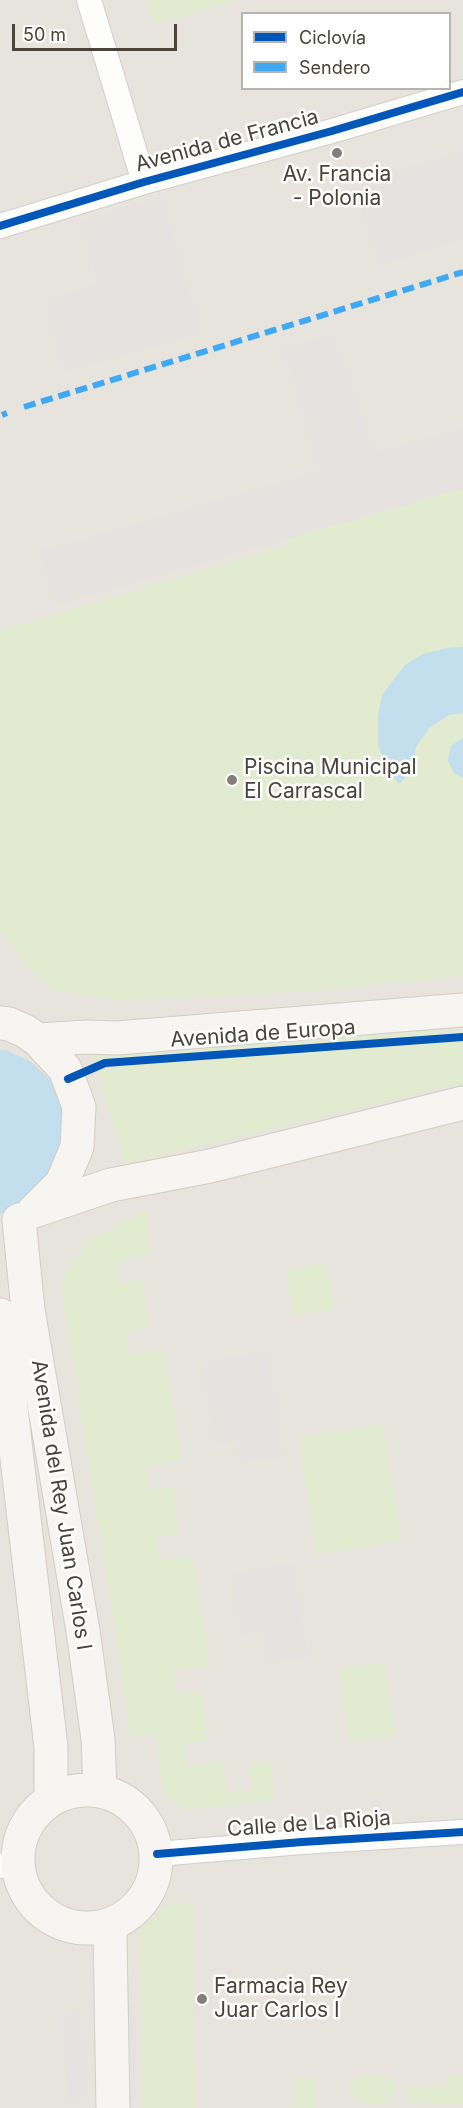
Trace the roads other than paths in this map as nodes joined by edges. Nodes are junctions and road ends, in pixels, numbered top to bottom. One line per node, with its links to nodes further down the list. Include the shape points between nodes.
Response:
1 (89, 0): 3 (street)
2 (463, 92): 3 (street, Avenida de Francia)
3 (144, 182): 4 (street, Avenida de Francia)
4 (0, 226)
5 (463, 1010): 7 (main road, Avenida de Europa, via 117,1038)
6 (3, 1017): 7 (main road)
7 (38, 1040): 9 (main road, via 65,1069 78,1107 77,1147 62,1183)
8 (463, 1103): 9 (main road, via 210,1166 111,1185)
9 (17, 1219): 11 (main road, Avenida del Rey Juan Carlos I, via 28,1310 83,1631 98,1739)
10 (0, 1315): 12 (main road, Avenida del Rey Juan Carlos I, via 51,1747)
11 (100, 1790): 12 (main road, via 74,1790); 14 (main road, via 122,1799 140,1814 152,1834)
12 (51, 1799): 15 (main road, via 25,1827)
13 (463, 1832): 14 (street, Calle de La Rioja)
14 (157, 1854): 16 (main road, via 151,1885 136,1908)
15 (9, 1864): 17 (main road, via 36,1906 54,1921)
16 (113, 1924): 17 (main road); 19 (main road)
17 (77, 1928): 18 (main road, via 86,1945 95,1996)
18 (96, 2108)
19 (113, 2108)

